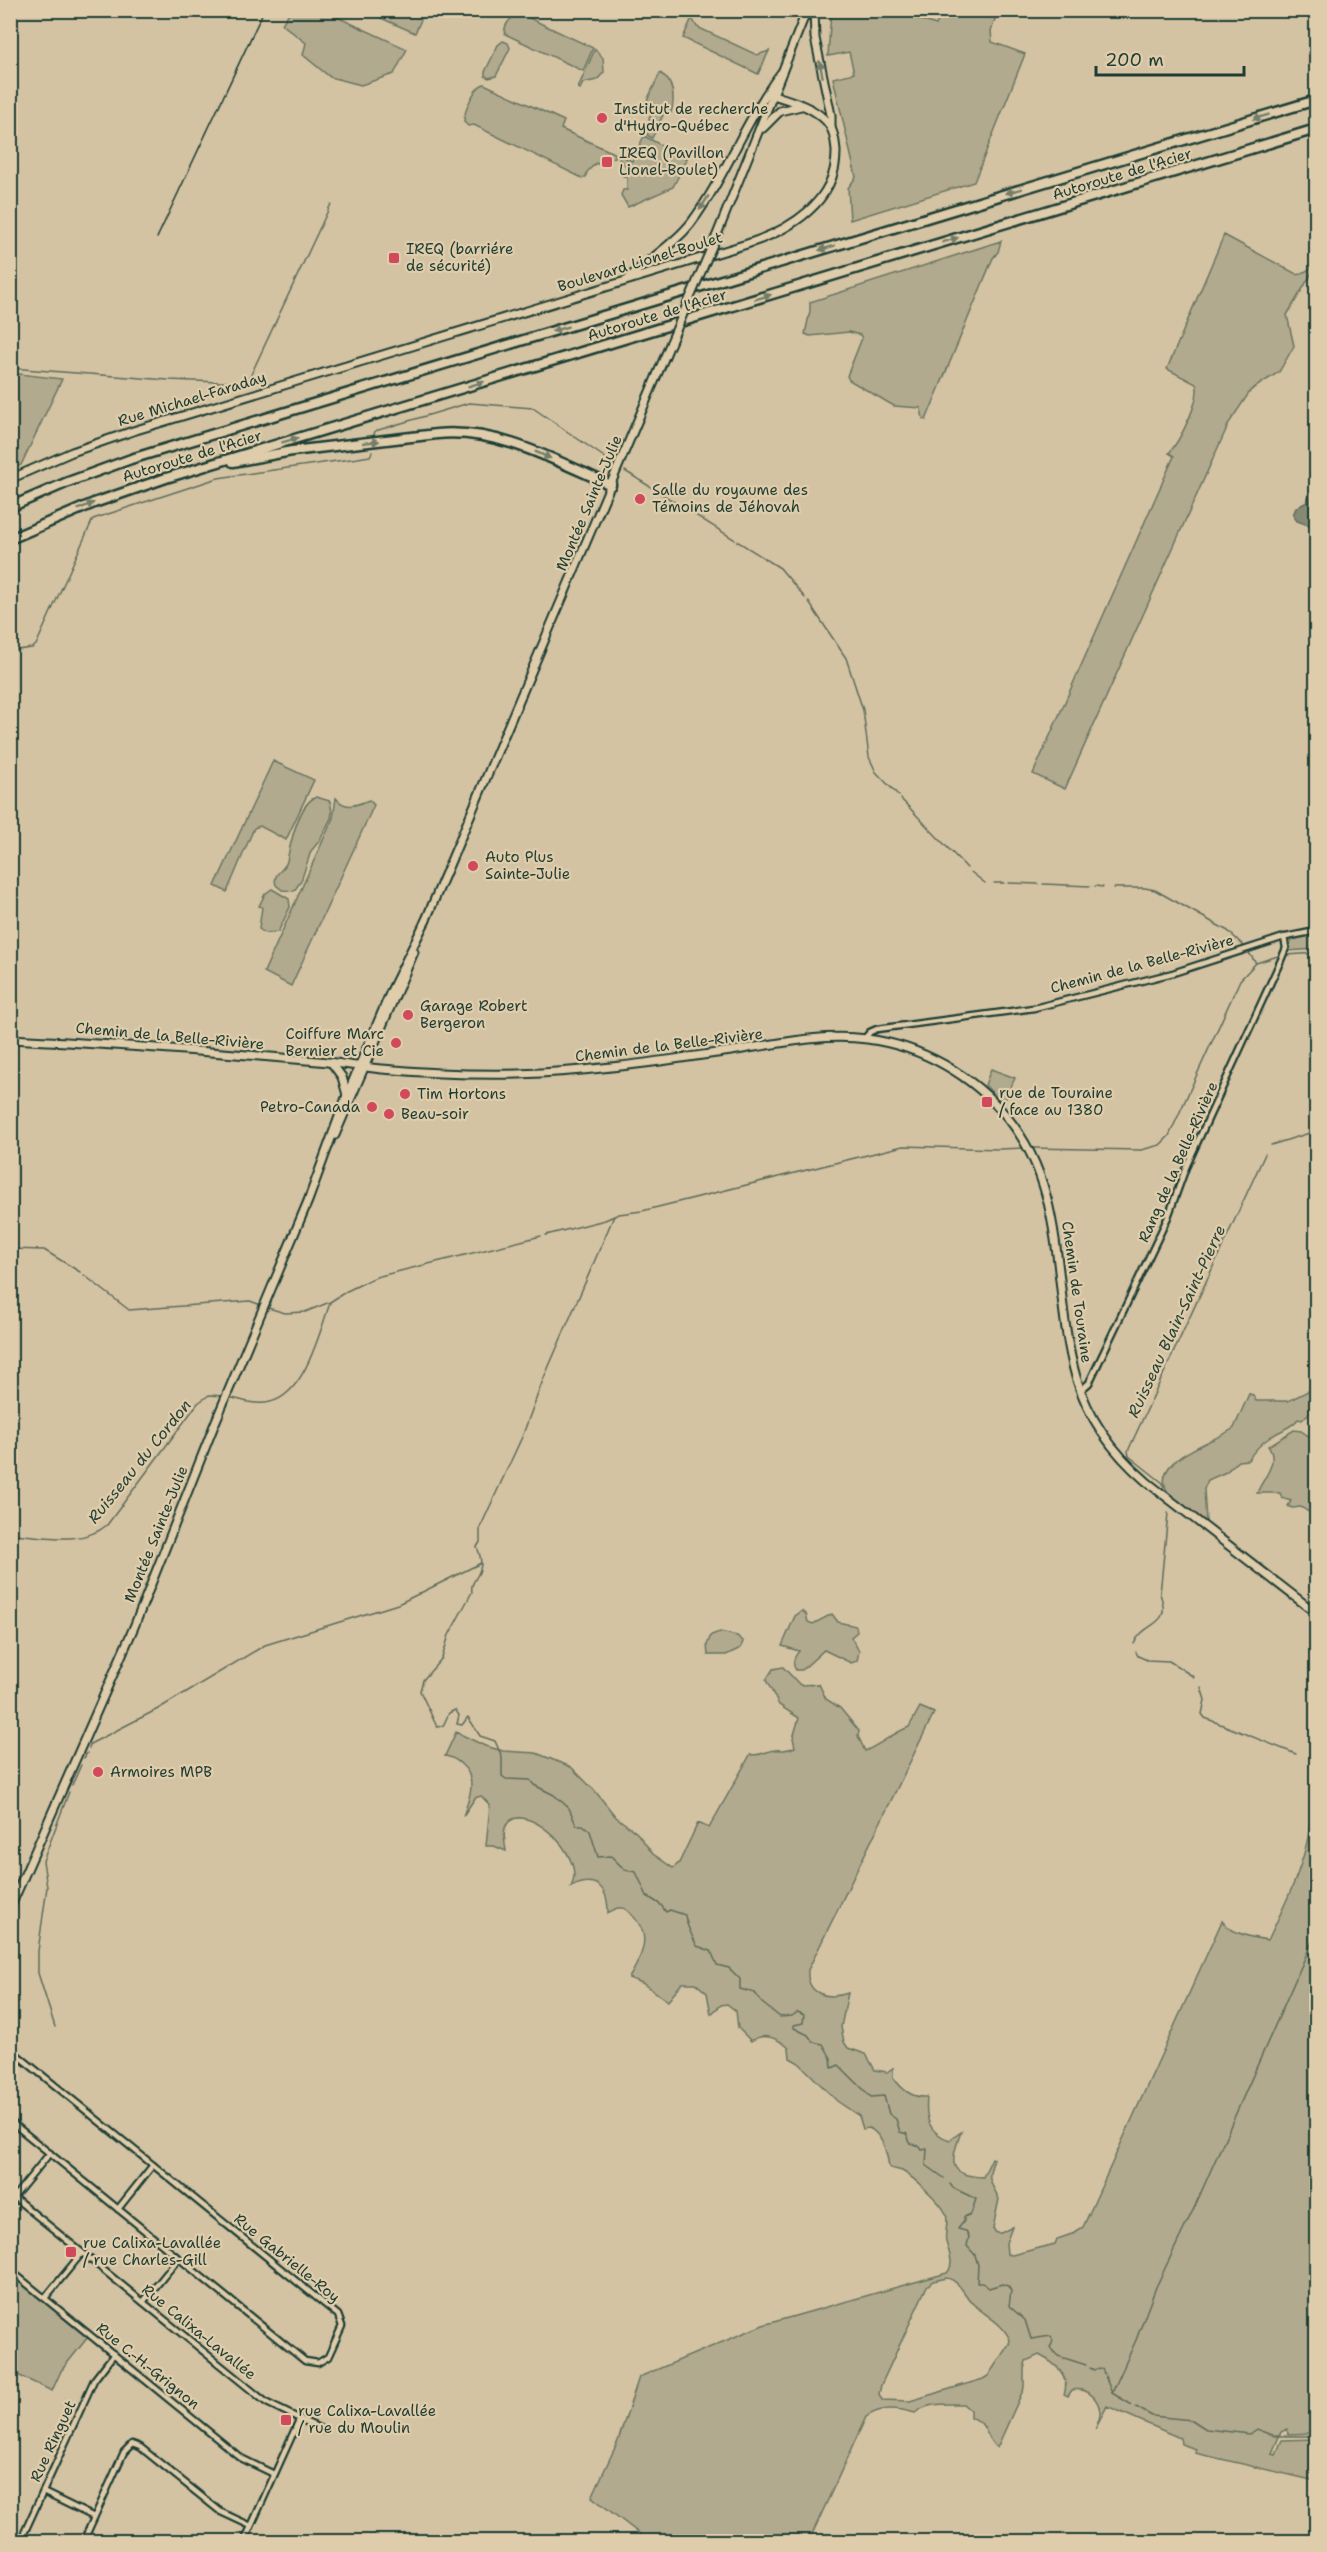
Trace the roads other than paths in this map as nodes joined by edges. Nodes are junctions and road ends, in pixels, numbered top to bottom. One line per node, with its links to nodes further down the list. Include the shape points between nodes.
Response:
1 (807, 10): 3 (main road)
2 (814, 10): 7 (main road, Boulevard Lionel-Boulet, one-way to 2, via 815,38)
3 (781, 73): 4 (main road); 10 (main road, one-way to 10, via 763,96 695,217 671,245)
4 (773, 95): 6 (main road); 9 (main road, Montée Sainte-Julie)
5 (1317, 100): 15 (highway, Autoroute de l'Acier, one-way to 15, via 131,459)
6 (801, 106): 7 (main road, via 820,115); 9 (main road, via 778,113)
7 (831, 128): 10 (main road, Boulevard Lionel-Boulet, via 836,153 832,177 820,199 796,222 763,239)
8 (1317, 129): 12 (highway, Autoroute de l'Acier, one-way to 8)
9 (759, 132): 14 (main road, Montée Sainte-Julie, bridge)
10 (627, 280): 11 (main road, Boulevard Lionel-Boulet)
11 (386, 353): 13 (main road, Rue Michael-Faraday, via 122,434)
12 (193, 469): 14 (highway, one-way to 14, via 292,451 459,434 517,444); 16 (highway, Autoroute de l'Acier, one-way to 12, via 110,496)
13 (10, 479)
14 (611, 485): 22 (main road, Montée Sainte-Julie)
15 (10, 507)
16 (10, 539)
17 (1317, 931): 18 (street, Chemin de la Belle-Rivière)
18 (1284, 937): 20 (street, Chemin de la Belle-Rivière, via 1112,989 1001,1014 877,1029); 25 (street, Rang de la Belle-Rivière, via 1286,948 1186,1167 1168,1218 1093,1376)
19 (10, 1039): 21 (main road, Chemin de la Belle-Rivière)
20 (864, 1039): 22 (main road, Chemin de la Belle-Rivière, via 818,1038 554,1072 469,1074); 25 (main road, Chemin de Touraine, via 914,1051 960,1074 996,1104 1030,1151 1052,1215 1071,1353)
21 (331, 1062): 22 (main road, Chemin de la Belle-Rivière); 23 (main road, via 343,1079)
22 (363, 1066): 23 (main road, Montée Sainte-Julie); 24 (main road, Montée Sainte-Julie)
23 (347, 1095): 24 (main road, Montée Sainte-Julie)
24 (319, 1167): 27 (main road, Montée Sainte-Julie, via 134,1627)
25 (1081, 1390): 26 (main road, Chemin de Touraine, via 1101,1431 1134,1471)
26 (1317, 1613)
27 (10, 1908)
28 (10, 2049): 31 (street, Rue Gabrielle-Roy)
29 (10, 2121): 30 (street, Rue Gabrielle-Roy)
30 (50, 2153): 32 (street); 33 (street, Rue Gabrielle-Roy)
31 (153, 2165): 33 (street); 35 (street, Rue Gabrielle-Roy, via 340,2317 342,2326 329,2356 318,2363 305,2361)
32 (12, 2195): 34 (street, Rue Calixa-Lavallée)
33 (118, 2209): 35 (street, Rue Gabrielle-Roy)
34 (82, 2253): 37 (street); 38 (street, Rue Calixa-Lavallée)
35 (179, 2258): 38 (street)
36 (10, 2270): 37 (street, Rue C.-H.-Grignon)
37 (45, 2298): 39 (street, Rue C.-H.-Grignon)
38 (143, 2301): 41 (street, Rue Calixa-Lavallée, via 267,2403)
39 (114, 2354): 44 (street, Rue C.-H.-Grignon, via 240,2457); 45 (street, Rue Ringuet, via 95,2379)
40 (10, 2406): 42 (street)
41 (300, 2418): 43 (street, Rue Calixa-Lavallée); 44 (street)
42 (10, 2420)
43 (325, 2432)
44 (274, 2474): 47 (street)
45 (43, 2493): 46 (street); 48 (street, Rue Ringuet)
46 (94, 2517): 47 (street, via 126,2448 135,2444 221,2512); 49 (street)
47 (251, 2526): 50 (street)
48 (20, 2541)
49 (83, 2541)
50 (244, 2541)

